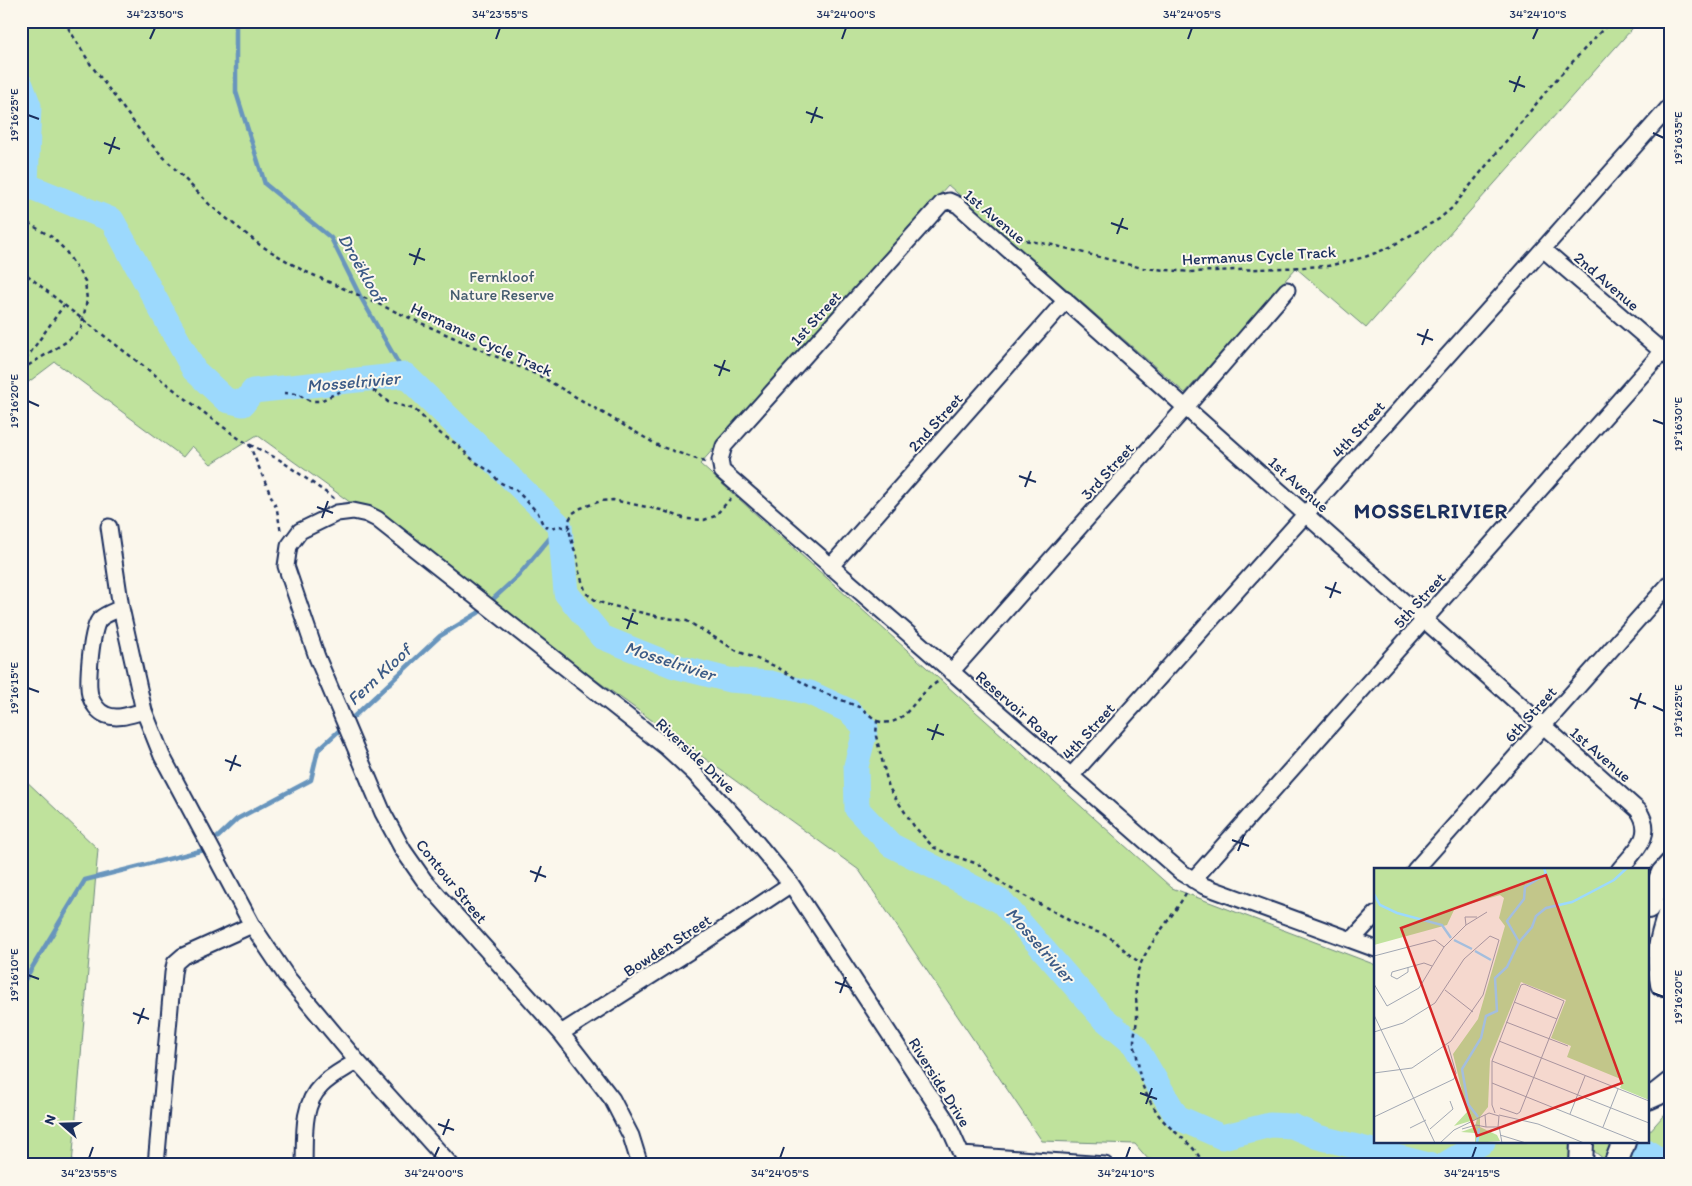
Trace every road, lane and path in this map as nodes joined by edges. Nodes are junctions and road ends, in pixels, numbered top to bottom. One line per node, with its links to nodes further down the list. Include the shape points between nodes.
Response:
1 (64, 21): 19 (path, Hermanus Cycle Track, via 147,140 210,205 260,245 302,270 542,377 659,446)
2 (1613, 21): 6 (path, Hermanus Cycle Track, via 1553,83 1452,208 1388,248 1365,257 1328,266 1191,272 1142,268)
3 (1671, 105): 7 (street, 4th Street)
4 (949, 201): 10 (street, 1st Avenue, via 958,205); 19 (street, 1st Street, via 939,205 724,446)
5 (21, 219): 12 (path, via 52,237 65,250 85,281 87,300)
6 (1018, 239)
7 (1544, 249): 13 (street, 2nd Avenue); 22 (street, 4th Street)
8 (21, 270): 11 (path)
9 (1287, 290): 17 (street, 3rd Street)
10 (1066, 300): 17 (street, 1st Avenue); 26 (street, 2nd Street)
11 (64, 305): 12 (path); 14 (path)
12 (83, 318): 15 (path, via 81,329); 18 (path)
13 (1668, 351): 29 (street, 5th Street)
14 (21, 366)
15 (21, 372)
16 (284, 393): 24 (path, via 320,401 352,386 360,384 370,388 388,402 414,409 474,461 492,472 499,482 516,490 538,513 543,525)
17 (1186, 407): 22 (street, 1st Avenue); 30 (street, 3rd Street)
18 (248, 444): 21 (path, via 280,460); 25 (path, via 277,510)
19 (720, 466): 20 (street, Reservoir Road)
20 (740, 488): 24 (path, via 715,516 704,520 686,519 613,500 601,501 573,513); 26 (street, Reservoir Road)
21 (353, 511): 39 (street, Riverside Drive, via 377,519 666,747 735,817); 48 (street, Contour Street, via 337,512 300,531 288,546 286,566 317,657 383,813 408,858)
22 (1306, 513): 29 (street, 1st Avenue); 34 (street, 4th Street)
23 (109, 526): 28 (street)
24 (569, 529): 32 (path, via 578,572 586,593 594,600 687,621 737,651 861,708)
25 (282, 538)
26 (830, 567): 30 (street, Reservoir Road)
27 (1671, 582): 33 (street, 6th Street)
28 (121, 608): 31 (street); 31 (street, via 100,619 95,628 89,693 94,705 105,715 117,718)
29 (1424, 620): 33 (street, 1st Avenue); 38 (street, 5th Street)
30 (951, 672): 32 (path, via 924,692 903,717 891,723); 34 (street, Reservoir Road)
31 (144, 711): 43 (street, via 162,756)
32 (877, 721): 46 (path, via 876,736 889,788 914,826 933,847 978,864 1006,886 1071,923 1107,937)
33 (1543, 726): 36 (street, 6th Street); 37 (street, 1st Avenue, via 1642,816 1645,831 1642,842)
34 (1071, 776): 38 (street, Reservoir Road)
35 (1671, 864): 40 (main road, via 1663,873)
36 (1417, 868)
37 (1621, 868)
38 (1193, 880): 44 (street, Reservoir Road); 46 (path)
39 (791, 884): 48 (street, Bowden Street); 52 (street, Riverside Drive, via 946,1120)
40 (1650, 902)
41 (1671, 908): 47 (main road, via 1659,949)
42 (1374, 916): 44 (street)
43 (252, 925): 49 (street, via 287,977); 53 (street, via 182,956 176,963)
44 (1352, 940): 45 (street, Reservoir Road)
45 (1374, 948)
46 (1141, 963): 58 (path, via 1136,977 1134,1044 1140,1078 1159,1115 1200,1155)
47 (1660, 984)
48 (561, 1033): 56 (street, Contour Street, via 612,1099 631,1136)
49 (357, 1062): 54 (street, via 321,1085 311,1098); 55 (street)
50 (1582, 1144): 59 (main road)
51 (1623, 1144): 60 (main road)
52 (964, 1160): 57 (street)
53 (156, 1165)
54 (304, 1165)
55 (451, 1165)
56 (640, 1165)
57 (1105, 1165)
58 (1203, 1165)
59 (1582, 1165)
60 (1614, 1165)

